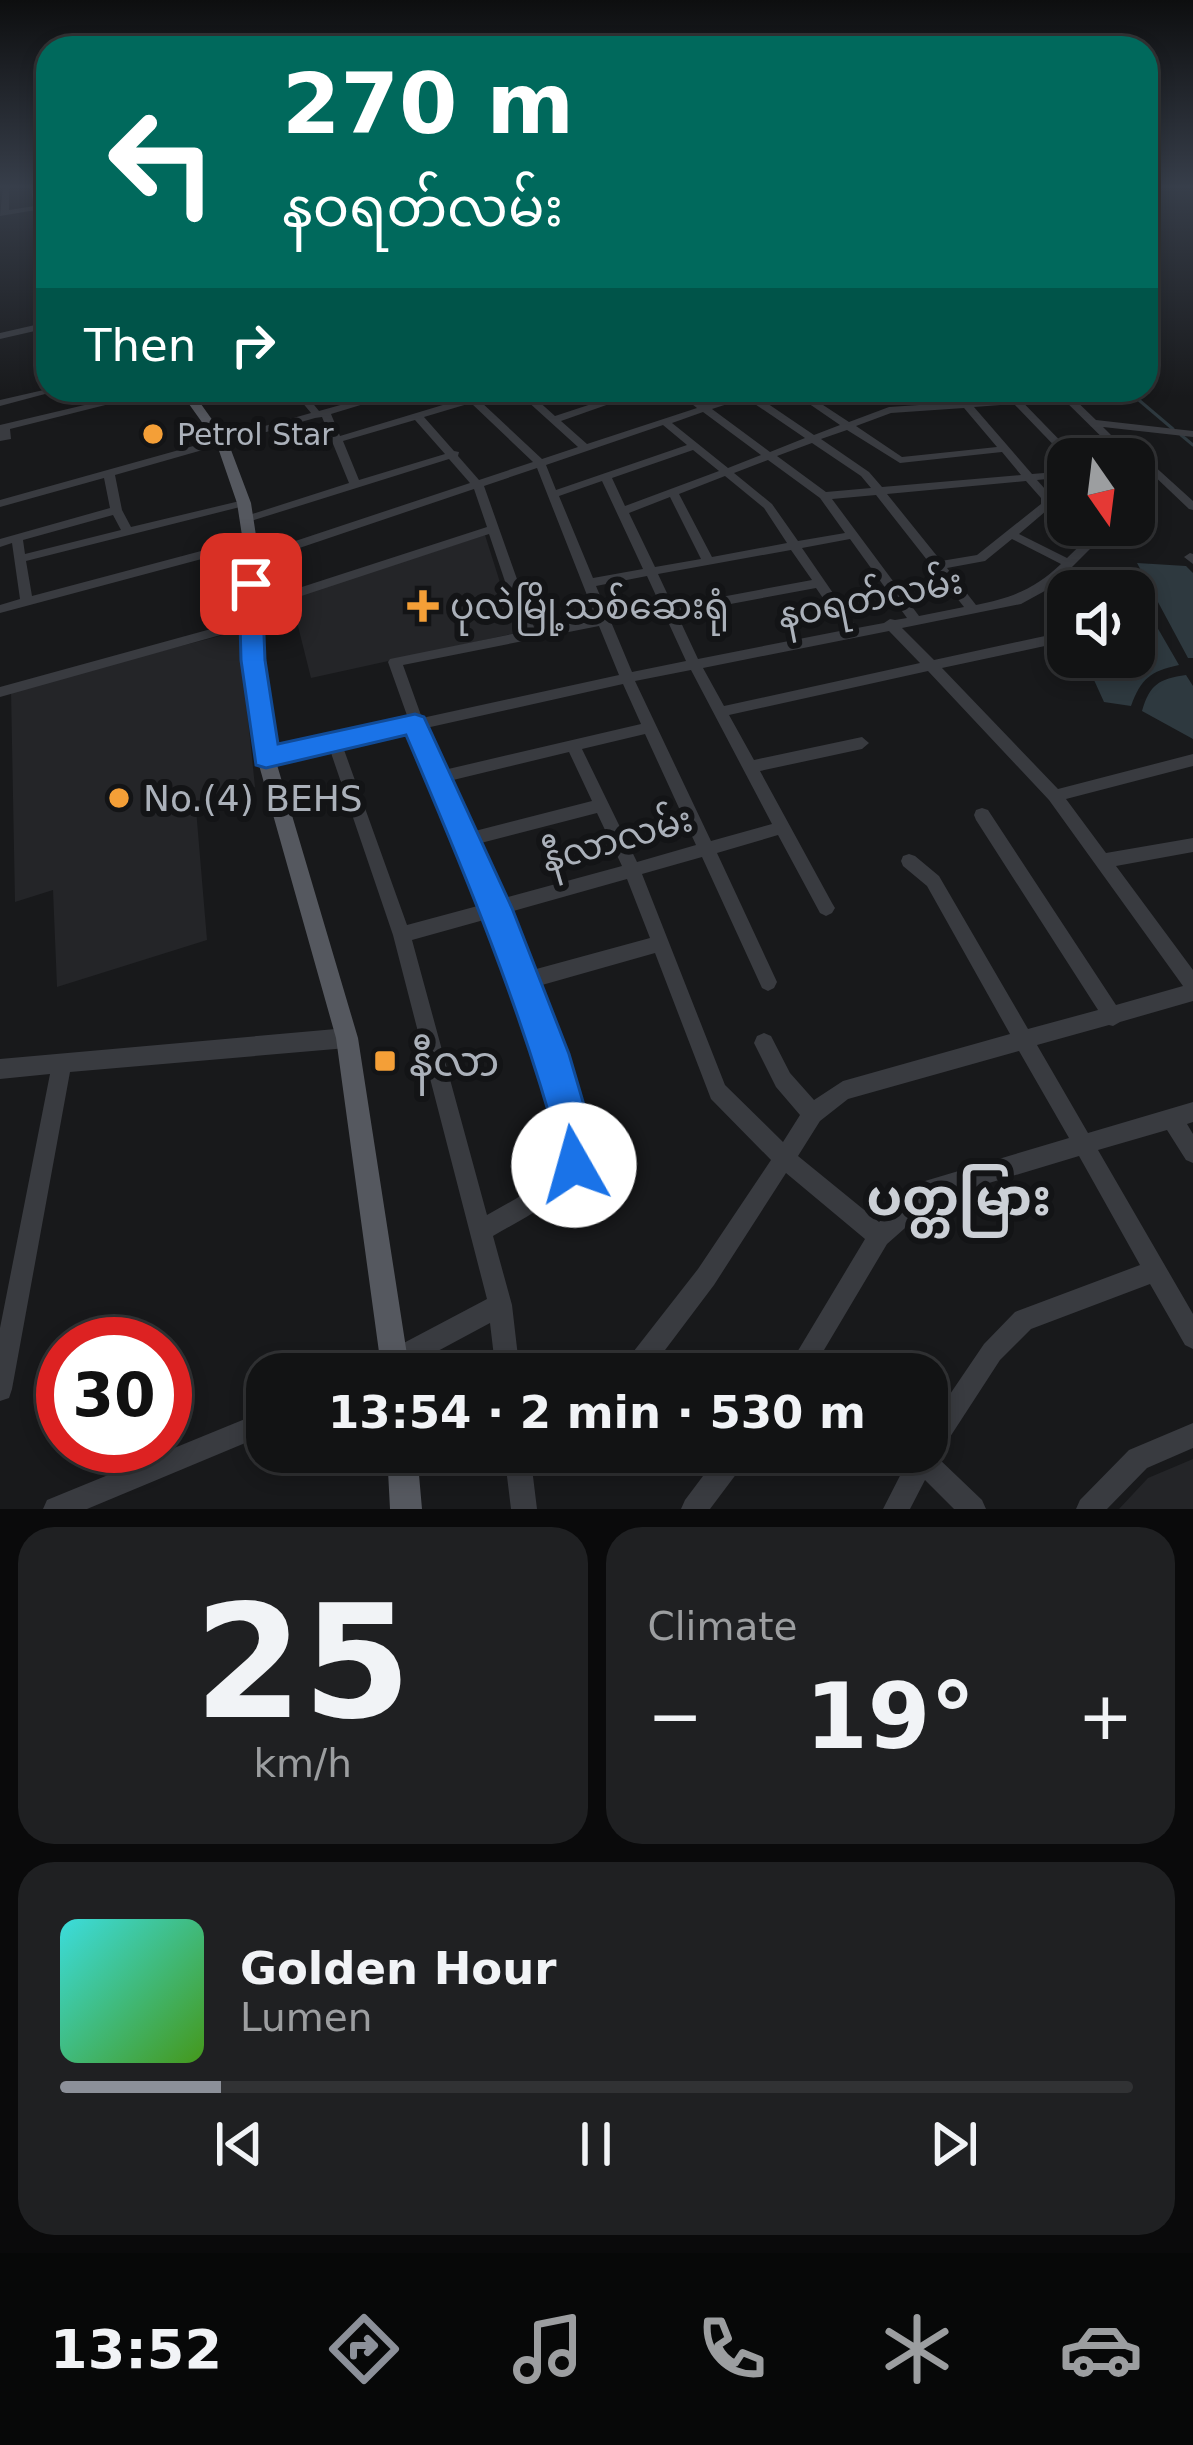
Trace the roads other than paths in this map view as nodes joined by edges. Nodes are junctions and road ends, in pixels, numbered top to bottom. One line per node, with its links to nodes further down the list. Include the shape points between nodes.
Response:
1 (36, 328): 2 (street)
2 (0, 335)
3 (36, 394): 19 (street)
4 (109, 402): 29 (street, via 4,427 7,437)
5 (194, 402): 34 (main road)
6 (311, 402): 22 (street)
7 (365, 402): 22 (street)
8 (451, 402): 23 (street)
9 (475, 402): 40 (street)
10 (534, 402): 24 (street)
11 (598, 402): 24 (street)
12 (697, 402): 21 (street)
13 (724, 402): 21 (street)
14 (766, 402): 33 (street)
15 (813, 402): 27 (street)
16 (992, 402): 20 (street)
17 (1020, 402): 30 (street)
18 (1072, 402): 26 (street)
19 (0, 403)
20 (966, 404): 27 (street, via 889,410); 37 (street)
21 (706, 408): 25 (street); 39 (street)
22 (322, 415): 32 (street); 34 (street)
23 (417, 416): 32 (street); 38 (street)
24 (554, 420): 36 (street)
25 (665, 422): 35 (street); 36 (street)
26 (1094, 423): 28 (street); 31 (street)
27 (847, 425): 33 (street); 37 (street, via 900,460)
28 (1193, 434)
29 (0, 438)
30 (1053, 438)
31 (1109, 438)
32 (336, 440): 48 (street)
33 (813, 440): 39 (street); 49 (street)
34 (222, 442): 43 (street); 58 (main road)
35 (695, 446): 42 (street); 45 (street)
36 (585, 448): 40 (street)
37 (1005, 449): 46 (street)
38 (455, 454): 47 (street); 48 (street)
39 (770, 455): 42 (street); 52 (street)
40 (540, 463): 47 (street); 51 (street)
41 (1155, 470): 54 (street)
42 (729, 471): 50 (street); 64 (street)
43 (109, 473): 53 (street); 55 (street)
44 (1047, 476): 46 (street)
45 (605, 477): 51 (street); 56 (street)
46 (1029, 477): 49 (street); 60 (street, via 1047,505)
47 (478, 484): 57 (street); 58 (street)
48 (356, 486): 58 (street)
49 (877, 490): 52 (street); 69 (street)
50 (673, 492): 56 (street); 67 (street)
51 (552, 495): 71 (street)
52 (824, 496): 61 (street)
53 (0, 503)
54 (1193, 507)
55 (116, 510): 59 (street); 62 (street)
56 (621, 512): 70 (street)
57 (492, 529): 77 (street); 82 (street)
58 (248, 531): 59 (street); 73 (street, via 212,555); 77 (main road)
59 (128, 532): 66 (street)
60 (1010, 534): 68 (street); 69 (street, via 981,558)
61 (854, 535): 64 (street); 78 (street)
62 (17, 538): 63 (street); 66 (street)
63 (0, 543)
64 (797, 546): 67 (street); 72 (street)
65 (1088, 546): 68 (street, နဝရတ်လမ်း)
66 (23, 558): 73 (street)
67 (709, 562): 70 (street)
68 (1070, 564): 75 (street, နဝရတ်လမ်း, via 1035,594)
69 (938, 566): 75 (street)
70 (649, 572): 71 (street); 76 (street)
71 (588, 583): 79 (street)
72 (819, 583): 76 (street); 81 (street)
73 (26, 599): 74 (street)
74 (0, 608)
75 (972, 608): 78 (street, နဝရတ်လမ်း)
76 (668, 611): 84 (street)
77 (251, 615): 87 (street); 94 (main road)
78 (914, 618): 80 (street, နဝရတ်လမ်း)
79 (603, 621): 82 (street); 86 (street)
80 (890, 623): 81 (street, နဝရတ်လမ်း); 85 (street)
81 (852, 631): 84 (street, နဝရတ်လမ်း)
82 (530, 635): 89 (street, via 395,662)
83 (1047, 641): 85 (street)
84 (694, 664): 86 (street, နဝရတ်လမ်း); 88 (street)
85 (932, 666): 88 (street); 98 (street)
86 (627, 678): 89 (street, နဝရတ်လမ်း); 90 (street)
87 (0, 692)
88 (720, 712): 96 (street)
89 (415, 724): 91 (street, နဝရတ်လမ်း); 97 (street)
90 (650, 727): 93 (street); 104 (street)
91 (334, 741): 94 (street, နဝရတ်လမ်း); 110 (street)
92 (862, 743): 96 (street)
93 (574, 745): 97 (street); 99 (street)
94 (266, 758): 116 (main road)
95 (1193, 760): 98 (street)
96 (749, 767): 101 (street)
97 (437, 778): 102 (street)
98 (1055, 796): 106 (street)
99 (602, 805): 102 (street); 107 (street)
100 (982, 815): 115 (street)
101 (781, 828): 104 (street, နီလာလမ်း); 109 (street)
102 (465, 840): 108 (street)
103 (1193, 845): 106 (street)
104 (707, 849): 107 (street, နီလာလမ်း); 113 (street)
105 (909, 861): 117 (street, via 933,881)
106 (1102, 861): 114 (street)
107 (632, 869): 108 (street, နီလာလမ်း); 111 (street)
108 (496, 908): 110 (street, နီလာလမ်း); 112 (street)
109 (826, 908)
110 (402, 935): 126 (street)
111 (661, 943): 112 (street); 125 (street, via 718,1092)
112 (524, 981): 126 (street, via 579,1153 547,1190)
113 (768, 982)
114 (1193, 988): 115 (street)
115 (1113, 1017): 117 (street)
116 (347, 1038): 119 (street); 131 (main road)
117 (1025, 1041): 121 (street, via 843,1091); 123 (street)
118 (764, 1043): 121 (street)
119 (62, 1064): 120 (street); 136 (street)
120 (0, 1069)
121 (813, 1114): 125 (street)
122 (1182, 1115): 123 (street); 124 (street)
123 (1082, 1143): 127 (street, via 933,1189); 128 (street)
124 (1193, 1153)
125 (782, 1156): 127 (street); 134 (street)
126 (480, 1231): 129 (street)
127 (880, 1236): 135 (street)
128 (1154, 1271): 130 (street); 137 (street, via 1023,1320)
129 (500, 1306): 132 (street); 133 (street)
130 (1193, 1337)
131 (394, 1353)
132 (421, 1353)
133 (506, 1353)
134 (648, 1353)
135 (811, 1353)
136 (0, 1389)
137 (948, 1415)
138 (246, 1431): 145 (street)
139 (1193, 1435): 151 (street, via 1138,1459)
140 (403, 1473): 146 (main road)
141 (520, 1473): 147 (street)
142 (721, 1473): 148 (street)
143 (913, 1473): 149 (street)
144 (940, 1473): 150 (street)
145 (56, 1509)
146 (406, 1509)
147 (524, 1509)
148 (694, 1509)
149 (896, 1509)
150 (973, 1509)
151 (1089, 1509)

